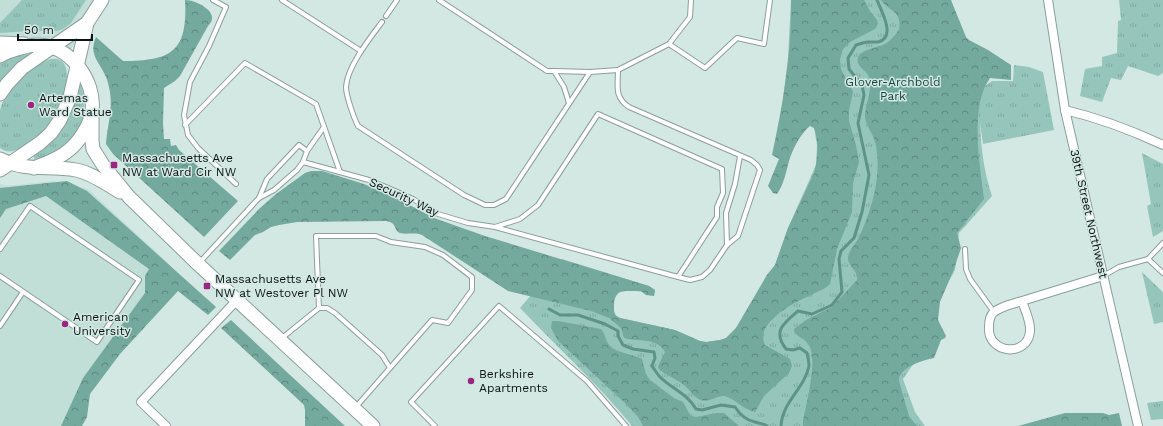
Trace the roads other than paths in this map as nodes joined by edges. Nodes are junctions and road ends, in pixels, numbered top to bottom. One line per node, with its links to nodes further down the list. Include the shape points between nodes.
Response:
1 (102, 0): 11 (main road)
2 (213, 0): 26 (lane, via 226,8 190,82 184,115)
3 (282, 0): 16 (lane)
4 (397, 0): 9 (lane)
5 (439, 0): 20 (lane, via 547,71)
6 (691, 0): 13 (lane, via 690,17)
7 (770, 0): 13 (lane, via 764,44 737,38 705,68)
8 (1048, 0): 24 (street, 39th Street Northwest)
9 (386, 16)
10 (382, 22): 16 (lane)
11 (87, 23): 15 (main road); 18 (main road)
12 (0, 43): 14 (main road)
13 (669, 44): 19 (lane)
14 (37, 45): 15 (main road); 17 (main road)
15 (52, 48): 18 (main road, via 67,55); 22 (main road, via 22,68)
16 (361, 51): 23 (lane, via 346,88 358,126 464,195 485,205 494,205 506,199)
17 (0, 56)
18 (77, 65): 25 (main road, via 88,85); 32 (main road, via 70,96 60,120 40,143)
19 (618, 70): 21 (lane); 30 (lane, via 618,95 621,102)
20 (554, 71): 21 (lane); 23 (lane, via 564,87)
21 (590, 72): 23 (lane)
22 (0, 94)
23 (569, 103)
24 (1065, 110): 28 (street, via 1108,122); 47 (street, 39th Street Northwest)
25 (92, 112): 33 (main road, via 83,134 73,147 59,158); 36 (main road, via 93,150)
26 (185, 125): 27 (lane, via 244,63 316,104); 35 (lane, via 188,135 198,148)
27 (324, 127): 29 (lane); 34 (lane)
28 (1163, 145)
29 (307, 151): 31 (lane); 37 (lane, via 299,145 267,179)
30 (740, 156): 40 (lane, via 726,213); 40 (lane, via 751,160 760,170 738,236)
31 (302, 162): 34 (lane, Security Way); 37 (lane, via 297,170 274,190)
32 (3, 164): 33 (main road)
33 (34, 168): 36 (main road, via 82,171)
34 (340, 172): 38 (lane, Security Way, via 386,186 438,214)
35 (236, 184)
36 (129, 197): 44 (main road)
37 (259, 198): 44 (lane)
38 (495, 228): 48 (lane, Security Way); 48 (lane, via 520,219 538,204 598,114 722,169 723,193 717,208 717,217)
39 (1163, 243): 43 (lane)
40 (727, 245): 48 (lane, Security Way, via 702,277 690,280)
41 (0, 249): 49 (lane, via 30,206 139,280 97,342)
42 (965, 249): 53 (lane, via 966,269 970,279)
43 (1148, 259): 45 (lane); 47 (lane, via 1119,267)
44 (198, 264): 50 (main road)
45 (1163, 273)
46 (0, 276): 49 (lane)
47 (1103, 276): 51 (street); 62 (street, 39th Street Northwest)
48 (678, 277)
49 (23, 292): 54 (lane)
50 (237, 300): 55 (main road); 58 (street, via 141,402)
51 (1022, 301): 53 (street); 53 (street, via 1030,333 1019,348 1006,349 990,338 989,323)
52 (319, 308): 55 (lane); 56 (lane, via 327,308 335,313 382,355); 56 (lane, via 316,236 376,236 391,242 425,247 443,255 472,278 472,290 448,323 432,320)
53 (994, 312)
54 (0, 326)
55 (280, 340): 57 (main road)
56 (390, 368): 57 (lane)
57 (355, 409): 59 (main road)
58 (166, 426)
59 (373, 426)
60 (435, 426): 61 (lane, via 411,402 499,306 587,381)
61 (626, 426)
62 (1138, 426)

